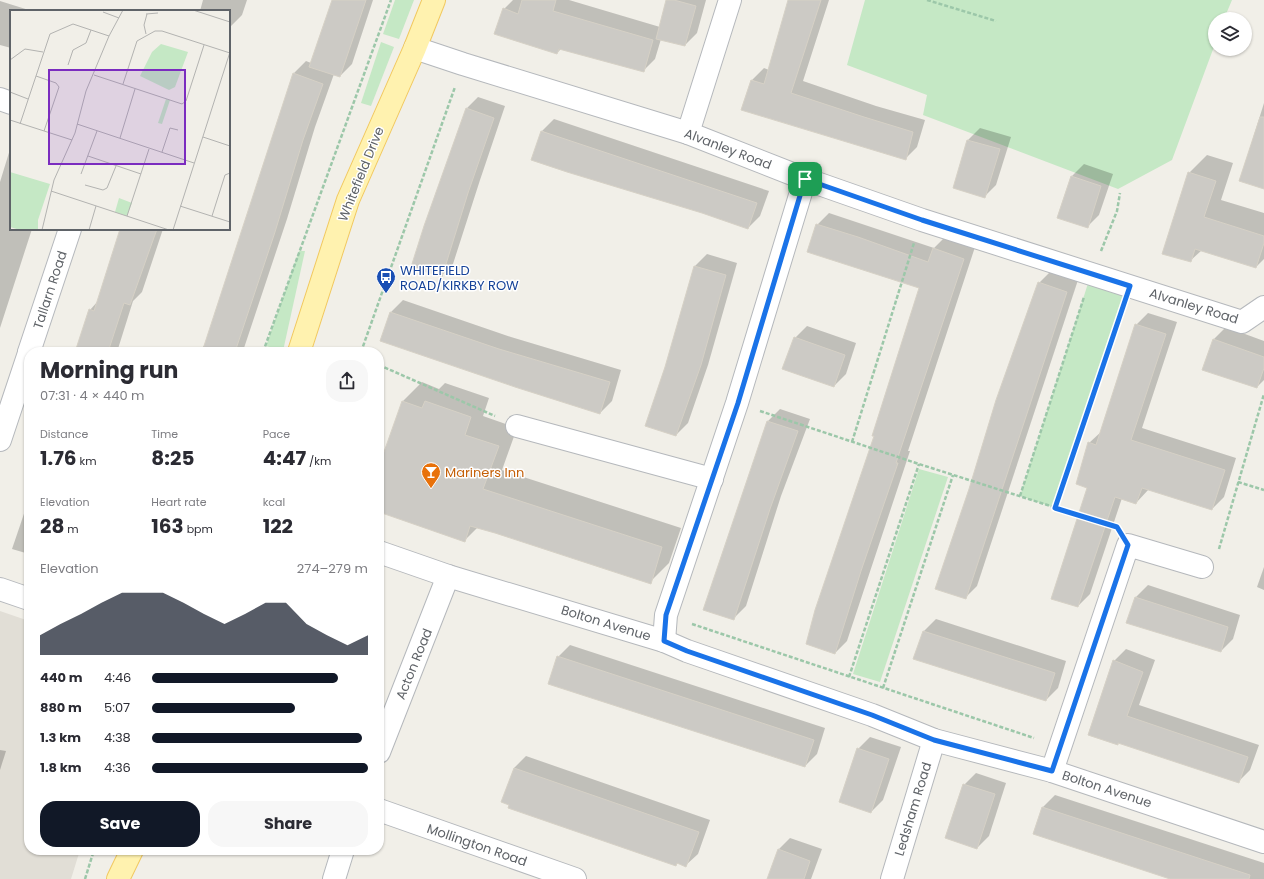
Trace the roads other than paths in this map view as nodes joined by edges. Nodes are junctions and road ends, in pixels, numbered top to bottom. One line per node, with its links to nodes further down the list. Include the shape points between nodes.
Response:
1 (434, 0): 3 (main road, Whitefield Drive)
2 (730, 0): 6 (street)
3 (415, 48): 6 (street, Alvanley Road); 11 (main road, Whitefield Drive, via 348,200)
4 (0, 99): 5 (street)
5 (10, 103)
6 (688, 133): 7 (street, Alvanley Road)
7 (805, 179): 9 (street, Alvanley Road, via 922,220 1242,322); 15 (street, via 738,403)
8 (70, 230): 10 (street, Tallarn Road)
9 (1264, 307)
10 (31, 347)
11 (302, 347)
12 (24, 367): 14 (street, Tallarn Road)
13 (517, 426): 15 (street)
14 (0, 440)
15 (712, 479): 21 (street, via 666,615)
16 (384, 554): 18 (street, Bolton Avenue)
17 (1202, 567): 24 (street, via 1128,545)
18 (448, 576): 21 (street, Bolton Avenue); 22 (street, Acton Road)
19 (0, 590): 20 (street)
20 (24, 597)
21 (664, 641): 23 (street, Bolton Avenue, via 872,715)
22 (384, 739)
23 (934, 740): 24 (street, Bolton Avenue); 32 (street, Ledsham Road)
24 (1052, 771): 26 (street, Bolton Avenue)
25 (384, 812): 31 (street, Mollington Road)
26 (1264, 842)
27 (130, 855): 29 (main road)
28 (341, 855): 30 (street)
29 (118, 879)
30 (334, 879)
31 (576, 879)
32 (892, 879)

